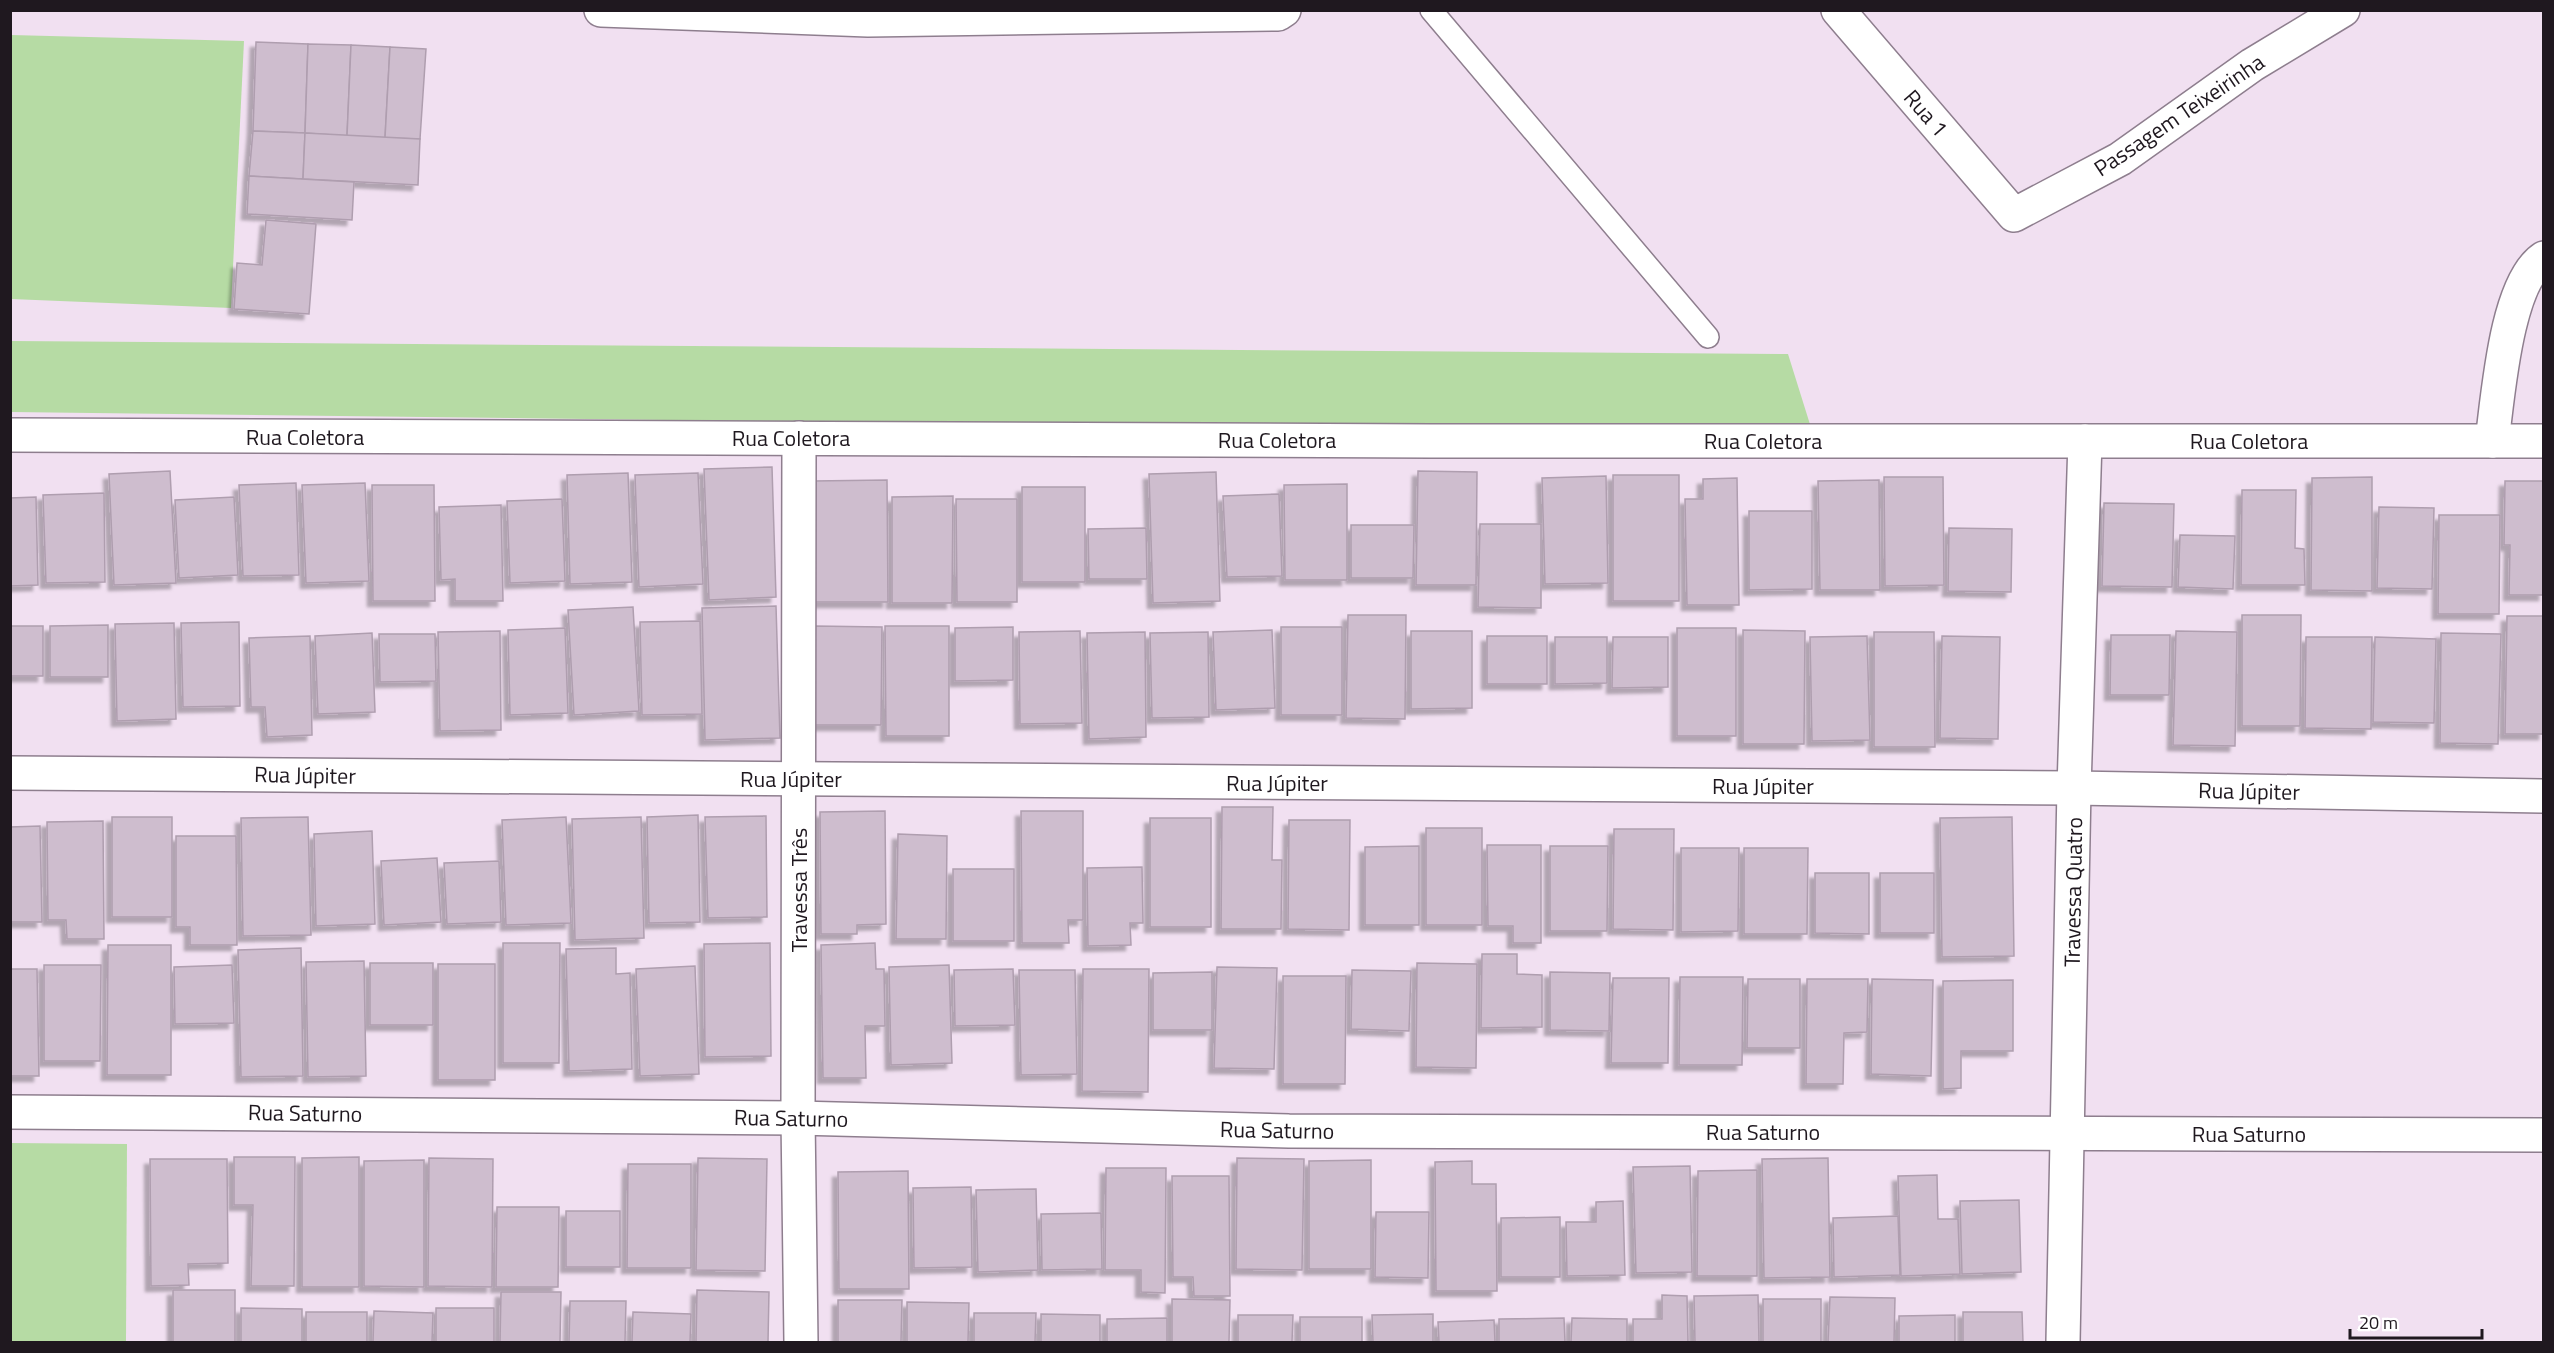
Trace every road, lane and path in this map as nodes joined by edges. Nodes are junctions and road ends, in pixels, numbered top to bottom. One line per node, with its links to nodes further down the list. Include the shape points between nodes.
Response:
1 (601, 10): 7 (street)
2 (1284, 10): 6 (street, via 1278,14)
3 (1431, 10): 10 (lane)
4 (1838, 10): 8 (street, Rua 1)
5 (2343, 10): 8 (street, Passagem Teixeirinha, via 2252,65 2121,159)
6 (1086, 13): 7 (street)
7 (868, 16)
8 (2014, 215)
9 (2544, 258): 14 (street, via 2534,264 2516,298)
10 (1708, 337)
11 (10, 435): 12 (street, Rua Coletora)
12 (799, 438): 13 (street, Rua Coletora); 17 (street, Travessa Três)
13 (2085, 441): 14 (street, Rua Coletora); 18 (street, Travessa Quatro)
14 (2492, 441): 15 (street, Rua Coletora)
15 (2544, 441)
16 (10, 773): 17 (street, Rua Júpiter)
17 (800, 779): 18 (street, Rua Júpiter); 21 (street, Travessa Três)
18 (2074, 788): 19 (street, Rua Júpiter); 22 (street, Travessa Quatro)
19 (2544, 796)
20 (10, 1112): 21 (street, Rua Saturno)
21 (798, 1118): 22 (street, Rua Saturno, via 1289,1131); 24 (street, Travessa Três)
22 (2068, 1133): 23 (street, Rua Saturno); 25 (street, Travessa Quatro)
23 (2544, 1135)
24 (801, 1342)
25 (2063, 1342)

